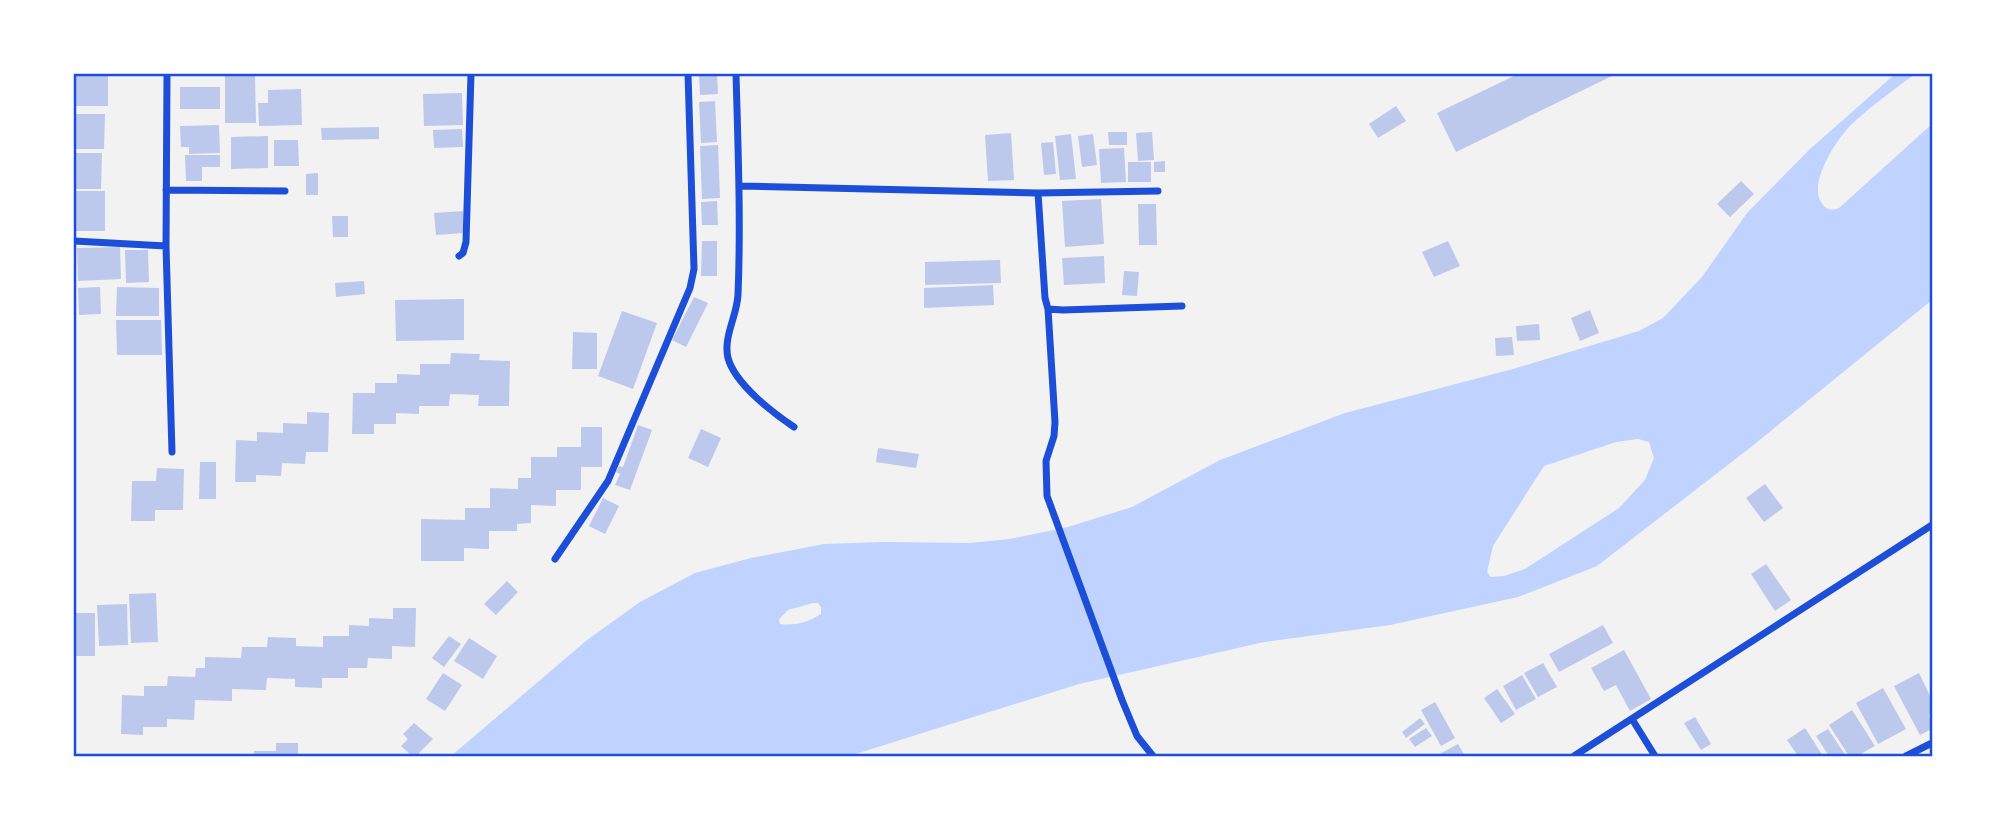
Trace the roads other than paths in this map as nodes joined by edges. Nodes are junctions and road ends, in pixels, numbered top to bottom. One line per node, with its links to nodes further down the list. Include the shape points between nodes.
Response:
1 (167, 74): 6 (street)
2 (471, 74): 12 (street, via 466,242)
3 (688, 74): 18 (street, via 694,270 690,288 608,481)
4 (737, 74): 5 (street)
5 (739, 186): 9 (street); 15 (street, via 738,298 727,346 729,361 768,409)
6 (166, 190): 7 (street); 11 (street)
7 (285, 191)
8 (1158, 191): 9 (street)
9 (1038, 193): 14 (street)
10 (74, 241): 11 (street)
11 (166, 246): 16 (street)
12 (459, 256)
13 (1182, 306): 14 (street)
14 (1048, 309): 21 (street, via 1055,422 1046,461 1047,496 1122,700 1137,736)
15 (794, 427)
16 (172, 452)
17 (1933, 525): 19 (street)
18 (555, 559)
19 (1632, 719): 22 (street); 23 (street)
20 (1933, 743): 24 (street)
21 (1153, 757)
22 (1574, 757)
23 (1654, 757)
24 (1906, 757)

